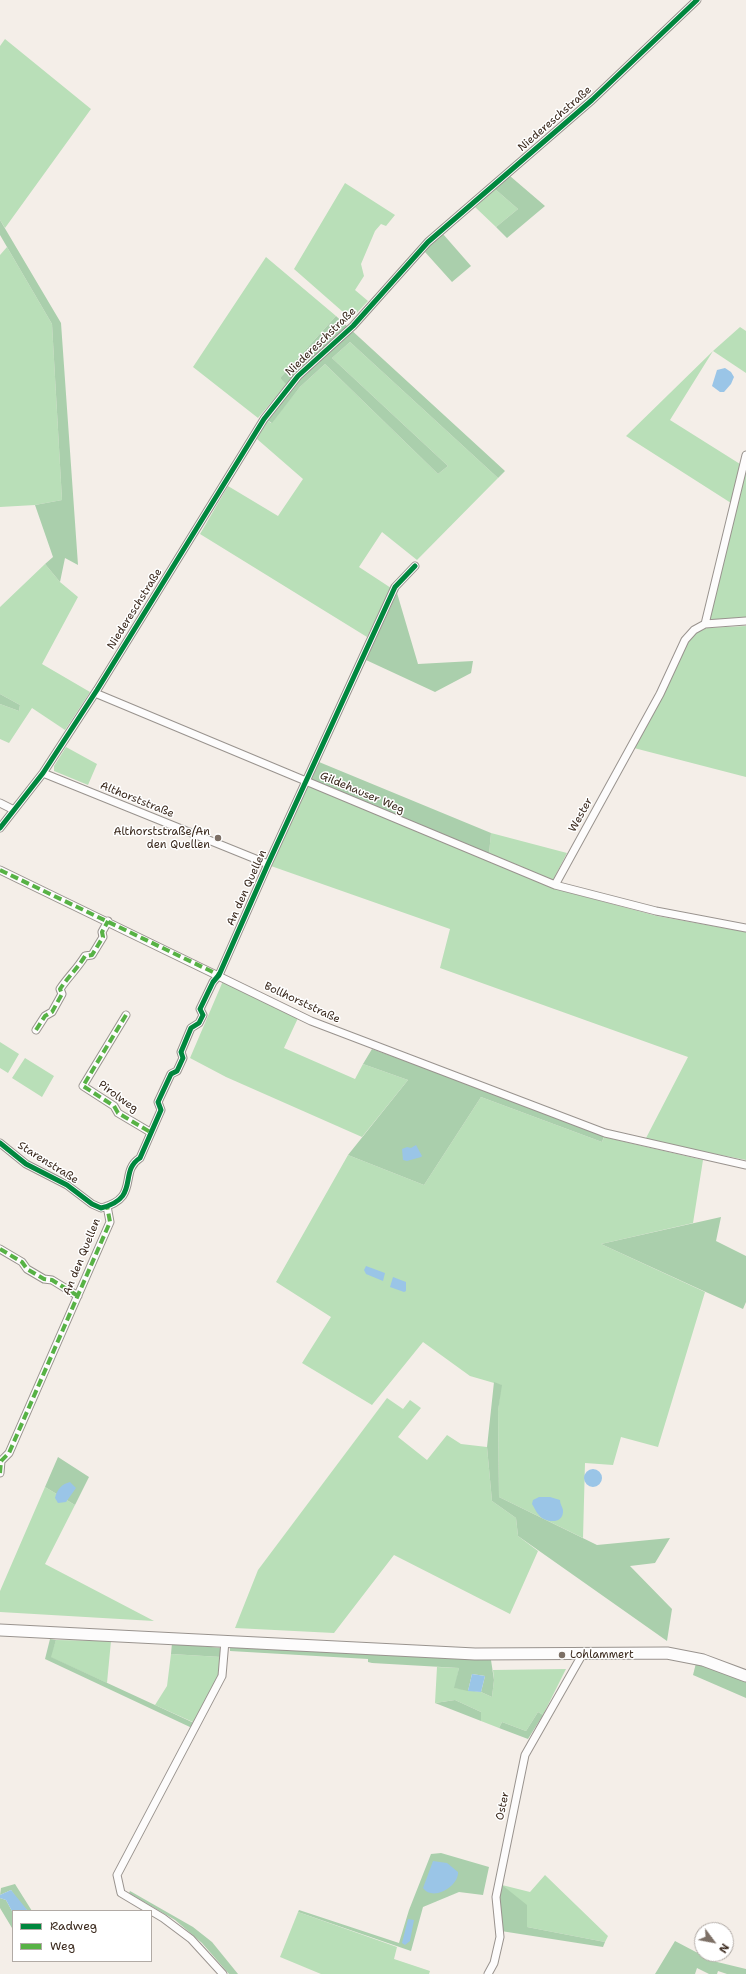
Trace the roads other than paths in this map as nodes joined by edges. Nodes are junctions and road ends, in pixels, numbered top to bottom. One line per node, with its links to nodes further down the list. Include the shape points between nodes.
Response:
1 (697, 0): 6 (street, Niedereschstraße, via 592,100 428,242 353,326 298,376 264,419)
2 (746, 455): 5 (street)
3 (415, 566): 8 (street, An den Quellen, via 395,587)
4 (746, 622): 5 (street)
5 (705, 624): 14 (street, Wester, via 694,630 685,640 660,694)
6 (95, 693): 7 (street, Niedereschstraße); 8 (street, Gildehauser Weg)
7 (43, 773): 10 (street, Niedereschstraße); 12 (street, Althorststraße)
8 (306, 781): 12 (street, An den Quellen); 14 (street, Gildehauser Weg)
9 (0, 803): 10 (street)
10 (14, 810): 11 (street, Niedereschstraße)
11 (0, 828)
12 (268, 864): 17 (street, An den Quellen)
13 (0, 870): 15 (street, Bollhorststraße)
14 (554, 885): 16 (street, via 656,911)
15 (108, 921): 17 (street, Bollhorststraße); 19 (street, via 102,932 103,937 92,955 85,956 70,974 60,989 62,994 52,1012 45,1016)
16 (746, 928)
17 (219, 975): 20 (street, An den Quellen, via 200,1009 203,1014 199,1023 191,1028 181,1052 183,1058 177,1071 171,1074 161,1095 158,1102 161,1110); 22 (street, Bollhorststraße, via 310,1021 605,1133)
18 (126, 1015): 20 (street, Pirolweg, via 83,1086 114,1106 118,1113)
19 (36, 1030)
20 (150, 1132): 23 (street, An den Quellen, via 140,1158 132,1166 124,1194)
21 (0, 1143): 23 (street, Starenstraße, via 26,1164 66,1185 92,1204 101,1208)
22 (746, 1165)
23 (108, 1206): 25 (street, An den Quellen, via 110,1222)
24 (0, 1249): 25 (street, via 22,1262 27,1269)
25 (78, 1296): 26 (street, An den Quellen, via 9,1453)
26 (1, 1460): 27 (street, An den Quellen)
27 (0, 1473)
28 (0, 1630): 29 (main road)
29 (226, 1641): 30 (main road, via 475,1654); 32 (street, via 222,1676 117,1875 122,1894)
30 (582, 1655): 31 (main road, via 667,1653 703,1660); 35 (street, Oster, via 525,1755 496,1897 500,1937 494,1963)
31 (746, 1676)
32 (149, 1910)
33 (152, 1912): 34 (street, via 191,1939)
34 (223, 1974)
35 (488, 1974)

